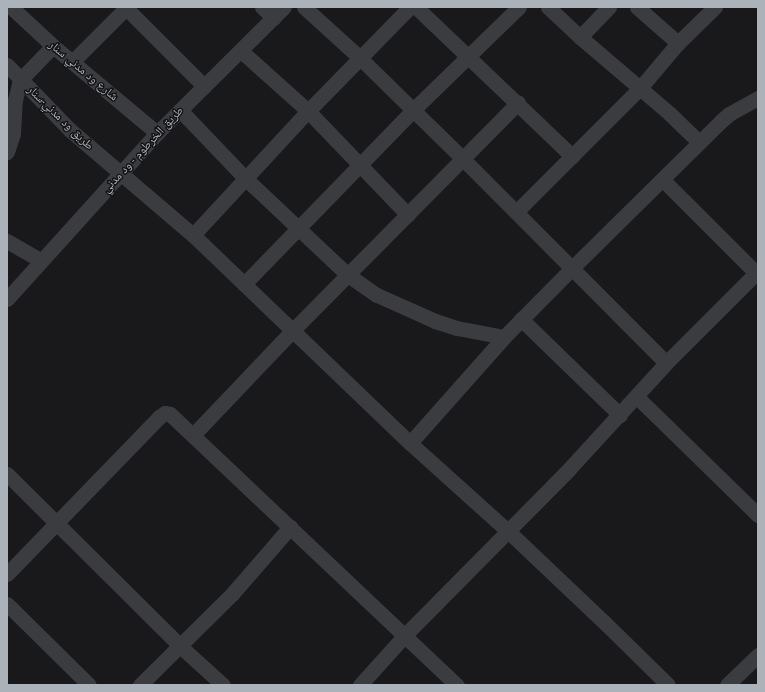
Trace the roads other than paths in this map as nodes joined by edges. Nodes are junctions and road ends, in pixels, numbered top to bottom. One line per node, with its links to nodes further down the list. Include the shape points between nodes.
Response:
1 (11, 7): 16 (street, شارع ود مدني سنار)
2 (125, 7): 20 (street); 23 (street)
3 (262, 7): 13 (street)
4 (284, 7): 13 (street, طريق الخرطوم - ود مدني)
5 (304, 7): 19 (street)
6 (410, 7): 19 (street)
7 (416, 7): 18 (street)
8 (519, 7): 18 (street)
9 (548, 7): 14 (street)
10 (609, 7): 14 (street)
11 (637, 7): 15 (street)
12 (715, 7): 15 (street)
13 (274, 18): 17 (street, طريق الخرطوم - ود مدني)
14 (580, 37): 24 (street)
15 (678, 43): 24 (street)
16 (53, 46): 20 (street, شارع ود مدني سنار); 22 (street)
17 (241, 51): 23 (street, طريق الخرطوم - ود مدني); 29 (street)
18 (468, 56): 26 (street); 28 (street)
19 (360, 58): 28 (street); 29 (street)
20 (72, 62): 30 (street, شارع ود مدني سنار)
21 (7, 65): 22 (street)
22 (20, 80): 32 (street, طريق ود مدني-سنار, via 15,100 13,134); 36 (street, طريق ود مدني-سنار, via 70,130)
23 (204, 86): 27 (street, طريق الخرطوم - ود مدني)
24 (640, 88): 31 (street); 33 (street)
25 (758, 98): 31 (street, via 729,114)
26 (518, 103): 33 (street); 34 (street)
27 (180, 110): 30 (street, طريق الخرطوم - ود مدني); 37 (street)
28 (413, 110): 34 (street); 35 (street)
29 (308, 111): 35 (street); 37 (street)
30 (157, 133): 36 (street, طريق الخرطوم - ود مدني)
31 (699, 142): 38 (street)
32 (7, 152)
33 (572, 156): 39 (street)
34 (464, 160): 39 (street); 40 (street)
35 (360, 165): 40 (street); 41 (street)
36 (120, 174): 42 (street, طريق ود مدني-سنار); 44 (street, طريق الخرطوم - ود مدني)
37 (246, 179): 41 (street); 42 (street)
38 (663, 180): 45 (street); 46 (street)
39 (516, 212): 45 (street)
40 (408, 215): 47 (street)
41 (299, 229): 47 (street); 48 (street)
42 (193, 235): 48 (street, طريق ود مدني-سنار)
43 (7, 241): 44 (street)
44 (41, 261): 49 (street, طريق الخرطوم - ود مدني)
45 (572, 268): 50 (street); 53 (street)
46 (757, 273): 53 (street)
47 (348, 275): 51 (street); 52 (street, via 378,295 435,321)
48 (244, 284): 51 (street, طريق ود مدني-سنار)
49 (7, 298)
50 (521, 319): 52 (street); 55 (street)
51 (293, 330): 56 (street); 57 (street, طريق ود مدني-سنار)
52 (504, 337): 57 (street)
53 (666, 363): 54 (street)
54 (637, 397): 55 (street); 59 (street)
55 (620, 415): 62 (street)
56 (193, 435): 60 (street, via 170,414 159,416); 61 (street)
57 (410, 443): 62 (street, طريق ود مدني-سنار)
58 (7, 474): 60 (street)
59 (756, 510)
60 (58, 523): 63 (street); 66 (street)
61 (290, 527): 65 (street); 66 (street, via 232,594)
62 (509, 532): 65 (street); 73 (street, طريق ود مدني-سنار)
63 (7, 574)
64 (7, 604): 68 (street)
65 (406, 635): 71 (street); 72 (street)
66 (180, 646): 69 (street); 70 (street)
67 (758, 655): 74 (street)
68 (89, 685)
69 (140, 685)
70 (223, 685)
71 (360, 685)
72 (457, 685)
73 (668, 685)
74 (727, 685)

